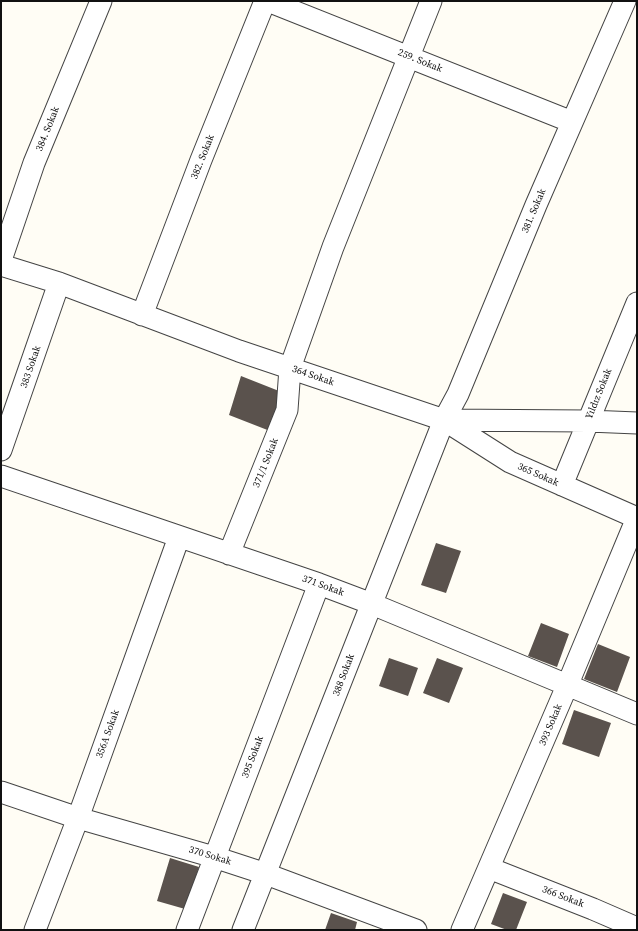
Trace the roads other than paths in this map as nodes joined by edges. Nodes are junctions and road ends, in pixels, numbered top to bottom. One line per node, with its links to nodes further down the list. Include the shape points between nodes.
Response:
1 (101, 1): 7 (street, 384. Sokak, via 34,163)
2 (266, 1): 5 (street, 259. Sokak); 11 (street, 382. Sokak)
3 (431, 1): 5 (street, 371/1 Sokak)
4 (624, 1): 6 (street, 381. Sokak)
5 (409, 57): 6 (street, 259. Sokak); 12 (street, 371/1 Sokak, via 333,246)
6 (572, 122): 13 (street, 381. Sokak, via 458,394)
7 (1, 260)
8 (1, 265): 9 (street, 364 Sokak)
9 (59, 283): 11 (street, 364 Sokak); 16 (street, 383 Sokak)
10 (637, 303): 14 (street, Yıldız Sokak)
11 (142, 314): 12 (street, 364 Sokak)
12 (290, 368): 13 (street, 364 Sokak); 21 (street, 371/1 Sokak, via 287,410)
13 (444, 420): 14 (street, 364 Sokak); 18 (street, 365 Sokak, via 510,462); 23 (street, 388 Sokak)
14 (588, 421): 15 (street, 364 Sokak); 18 (street, Yıldız Sokak)
15 (637, 423)
16 (1, 450)
17 (1, 476): 20 (street, 371 Sokak)
18 (562, 485): 19 (street, 365 Sokak)
19 (637, 518): 24 (street, 393 Sokak)
20 (179, 537): 21 (street, 371 Sokak); 27 (street, 356A Sokak)
21 (229, 554): 22 (street, 371 Sokak)
22 (319, 584): 23 (street, 371 Sokak); 28 (street, 395 Sokak)
23 (372, 604): 24 (street, 371 Sokak); 30 (street, 388 Sokak)
24 (567, 686): 25 (street, 371 Sokak); 29 (street, 393 Sokak)
25 (637, 714)
26 (1, 792): 27 (street, 370 Sokak)
27 (78, 818): 28 (street, 370 Sokak); 32 (street, 356A Sokak)
28 (214, 857): 30 (street, 370 Sokak); 33 (street, 395 Sokak)
29 (489, 868): 31 (street, 366 Sokak); 36 (street, 393 Sokak)
30 (266, 874): 34 (street, 388 Sokak); 35 (street, 370 Sokak)
31 (637, 928)
32 (35, 930)
33 (187, 930)
34 (243, 930)
35 (416, 930)
36 (462, 930)

